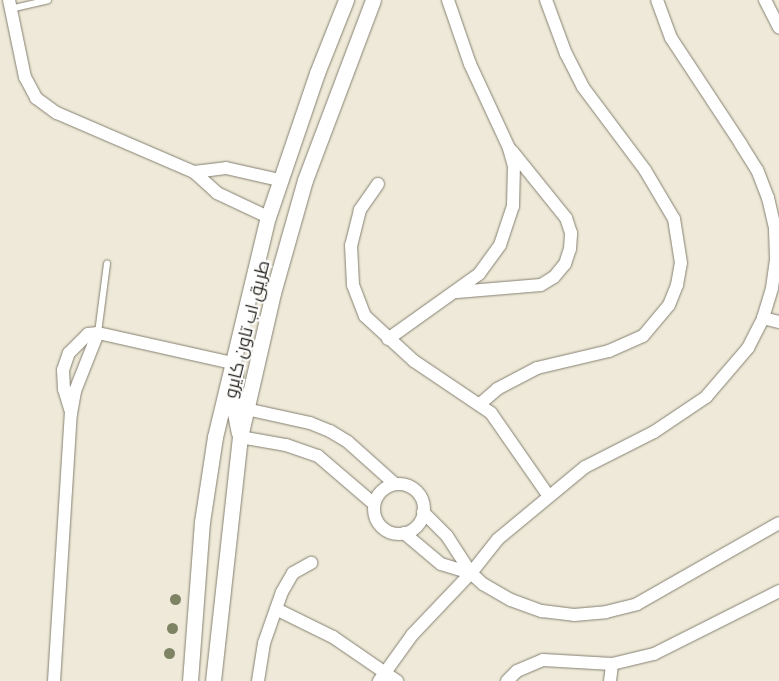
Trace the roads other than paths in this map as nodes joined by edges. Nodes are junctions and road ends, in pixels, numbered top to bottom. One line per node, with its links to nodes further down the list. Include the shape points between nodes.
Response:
1 (48, 0): 8 (lane)
2 (346, 0): 13 (street, طريق اب تاون كايرو)
3 (373, 0): 24 (street, طريق اب تاون كايرو, via 305,180 273,293)
4 (448, 0): 11 (street, via 470,64)
5 (546, 0): 23 (street, via 566,54 583,87 645,170 674,219 680,240 678,277 669,305 643,336 610,351 537,368 497,389)
6 (657, 0): 18 (street, via 671,38 749,157 768,198 775,228 776,258)
7 (765, 0): 10 (street)
8 (34, 2): 9 (lane)
9 (10, 4): 12 (street, via 25,77 36,98 57,113)
10 (779, 28)
11 (509, 148): 17 (street, via 515,186 508,226 488,262); 17 (street, via 566,218 571,233 570,249 560,271 540,285)
12 (194, 172): 13 (street, via 226,168); 15 (street, via 217,193)
13 (279, 180): 15 (street, طريق اب تاون كايرو)
14 (378, 184): 21 (street, via 360,210 351,265 358,301 365,316)
15 (268, 217): 22 (street, طريق اب تاون كايرو)
16 (108, 264): 20 (lane)
17 (457, 292): 21 (street, via 420,314)
18 (763, 318): 19 (street); 28 (street, via 748,348 706,397 654,432 585,467)
19 (779, 322)
20 (98, 333): 22 (street); 25 (street, via 76,391); 25 (street, via 88,334 78,343 69,353 63,370)
21 (388, 339): 23 (street)
22 (232, 363): 26 (street); 40 (street, طريق اب تاون كايرو, via 215,437 202,522)
23 (480, 404): 28 (street, via 500,424)
24 (246, 409): 26 (street, طريق اب تاون كايرو); 27 (street, via 310,423 330,431 348,442)
25 (71, 414): 39 (street)
26 (240, 437): 29 (street, via 286,445 318,456); 41 (street, طريق اب تاون كايرو)
27 (395, 484): 29 (street, via 382,491); 30 (street, via 408,485 418,493)
28 (548, 495): 34 (street, via 498,539)
29 (374, 504): 32 (street, via 375,516 381,526 392,532)
30 (423, 512): 32 (street, via 415,528); 34 (street, via 457,548)
31 (776, 527): 34 (street, via 637,604 606,612 574,615 542,611 511,600)
32 (404, 533): 34 (street, via 441,564)
33 (311, 562): 36 (street, via 286,582)
34 (471, 573): 38 (street, via 412,635)
35 (779, 591): 37 (street, via 654,654)
36 (276, 609): 38 (street, via 315,626); 42 (street, via 264,643)
37 (612, 664): 44 (street, via 543,660 517,671); 45 (street)
38 (382, 677): 43 (street)
39 (54, 681)
40 (190, 681)
41 (213, 681)
42 (258, 681)
43 (396, 681)
44 (507, 681)
45 (610, 681)

